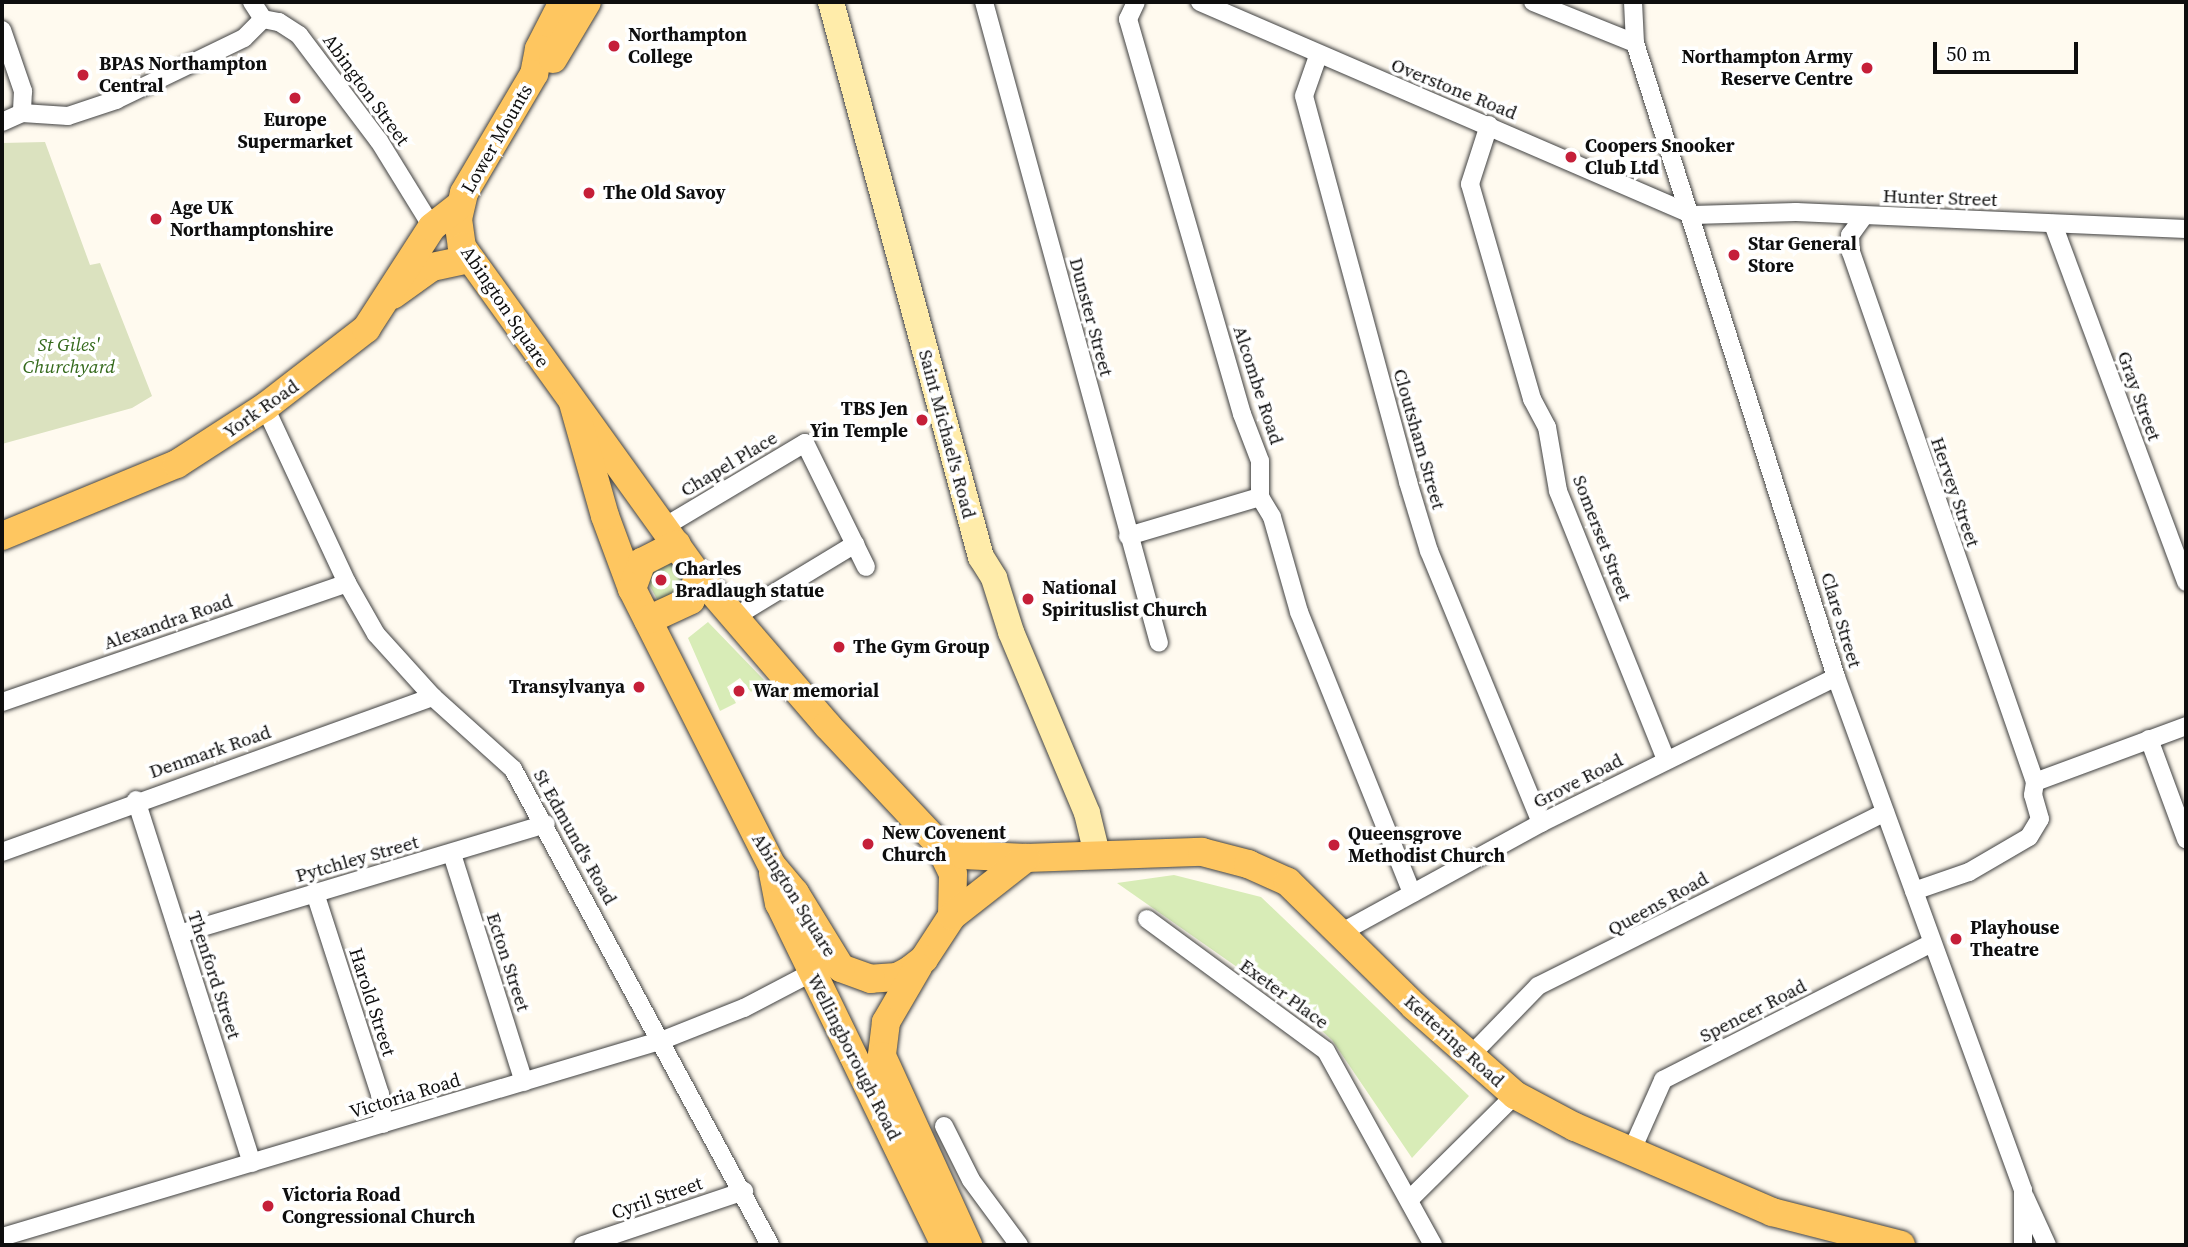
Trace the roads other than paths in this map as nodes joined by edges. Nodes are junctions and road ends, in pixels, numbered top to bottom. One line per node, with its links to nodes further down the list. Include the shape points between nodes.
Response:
1 (252, 2): 10 (street)
2 (563, 2): 14 (main road, Lower Mounts, via 539,49)
3 (587, 2): 14 (main road, Lower Mounts, via 554,58)
4 (831, 2): 56 (street, Saint Michael's Road, via 981,557 994,578 1011,632 1087,813)
5 (984, 2): 31 (street, Dunster Street)
6 (1136, 2): 28 (street, Alcombe Road, via 1128,19 1241,414 1261,461)
7 (1200, 2): 13 (street, Overstone Road)
8 (1532, 2): 12 (street)
9 (1633, 2): 12 (street, Clare Street)
10 (263, 19): 15 (street, via 244,38 116,100 68,116); 21 (street, Abington Street, via 279,22 299,36 379,141)
11 (2, 30): 15 (street, via 23,91)
12 (1635, 43): 19 (street, Clare Street)
13 (1318, 56): 17 (street, Overstone Road); 50 (street, Cloutsham Street, via 1304,96 1408,482 1429,551)
14 (534, 74): 18 (main road, Lower Mounts)
15 (22, 113): 16 (street)
16 (2, 122)
17 (1489, 125): 19 (street, Overstone Road); 46 (street, Somerset Street, via 1470,184 1532,399 1548,427 1558,491)
18 (460, 205): 24 (main road, Abington Square, via 458,231); 25 (main road, York Road, via 432,227)
19 (1693, 215): 20 (street, Hunter Street, via 1796,212); 41 (street, Clare Street)
20 (1864, 216): 22 (street, Hunter Street); 47 (street, Hervey Street, via 1850,235 1851,252)
21 (429, 222)
22 (2053, 224): 23 (street, Hunter Street); 35 (street, Gray Street)
23 (2186, 229)
24 (470, 259): 25 (main road, via 432,267); 26 (main road, Abington Square)
25 (388, 299): 27 (main road, York Road, via 354,340)
26 (573, 403): 29 (main road, Abington Square); 37 (main road, Abington Square, via 605,516)
27 (265, 407): 30 (main road, York Road, via 177,464); 36 (street, St Edmund's Road)
28 (1260, 497): 31 (street); 61 (street, Alcombe Road, via 1272,517 1299,612)
29 (670, 535): 32 (street, Chapel Place, via 805,443); 34 (main road, Abington Square); 37 (main road, via 642,562)
30 (2, 536)
31 (1129, 536): 40 (street, Dunster Street)
32 (855, 544): 33 (street, Chapel Place); 38 (street)
33 (866, 567)
34 (698, 575): 38 (main road, Abington Square); 39 (main road, via 691,600)
35 (2186, 582)
36 (347, 583): 42 (street, St Edmund's Road, via 376,634); 43 (street, Alexandra Road)
37 (632, 589): 39 (main road, Abington Square)
38 (733, 618): 53 (main road, Abington Square)
39 (648, 620): 58 (main road, Abington Square)
40 (1159, 643)
41 (1836, 677): 46 (street, Grove Road); 49 (street, Clare Street)
42 (433, 697): 48 (street, Denmark Road); 51 (street, St Edmund's Road, via 513,769)
43 (2, 702)
44 (2186, 726): 45 (street)
45 (2149, 739): 47 (street); 52 (street)
46 (1666, 760): 50 (street, Grove Road)
47 (2035, 782): 59 (street, Hervey Street, via 2033,795 2040,819 2029,837 1969,872)
48 (136, 800): 54 (street, Denmark Road); 65 (street, Thenford Street)
49 (1885, 813): 59 (street, Clare Street); 70 (street, Queens Road, via 1538,986)
50 (1541, 823): 61 (street, Grove Road)
51 (546, 824): 55 (street, Pytchley Street); 69 (street, St Edmund's Road)
52 (2186, 839)
53 (938, 843): 57 (main road, Kettering Road, via 964,855); 62 (main road, Abington Square, via 953,874)
54 (2, 852)
55 (452, 854): 60 (street, Pytchley Street); 71 (street, Ecton Street)
56 (1097, 854): 57 (main road, Kettering Road); 64 (main road, Kettering Road, via 1202,852 1248,864 1288,882)
57 (1026, 858): 62 (main road)
58 (772, 866): 67 (main road, Abington Square, via 795,893 841,968 884,979 897,977); 68 (main road, Wellingborough Road, via 779,903)
59 (1914, 891): 66 (street, Clare Street)
60 (315, 893): 65 (street, Pytchley Street); 73 (street, Harold Street, via 380,1094)
61 (1412, 893): 64 (street, Grove Road)
62 (952, 916): 67 (main road, Abington Square)
63 (1147, 919): 79 (street, Exeter Place, via 1326,1051)
64 (1342, 932): 70 (main road, Kettering Road)
65 (179, 934): 76 (street, Thenford Street)
66 (1933, 943): 75 (street, Spencer Road, via 1663,1080); 77 (street, Clare Street)
67 (924, 959): 85 (main road, Wellingborough Road, via 895,1000 882,1035 886,1071)
68 (811, 973): 69 (street, Victoria Road, via 744,1009); 84 (main road, Wellingborough Road)
69 (663, 1040): 71 (street, Victoria Road); 78 (street, St Edmund's Road)
70 (1470, 1056): 72 (main road, Kettering Road)
71 (524, 1082): 73 (street, Victoria Road)
72 (1514, 1095): 75 (main road, Kettering Road); 79 (street)
73 (383, 1124): 76 (street, Victoria Road)
74 (944, 1126): 86 (street, via 971,1180)
75 (1631, 1152): 81 (main road, Kettering Road, via 1772,1212)
76 (252, 1163): 80 (street, Victoria Road)
77 (2023, 1190): 89 (street, Clare Street); 90 (street)
78 (744, 1191): 82 (street, Cyril Street); 83 (street, St Edmund's Road)
79 (1409, 1200): 87 (street, Exeter Place)
80 (2, 1237)
81 (1864, 1241): 88 (main road, Kettering Road)
82 (583, 1245)
83 (770, 1245)
84 (945, 1245)
85 (968, 1245)
86 (1018, 1245)
87 (1433, 1245)
88 (1901, 1245)
89 (2022, 1245)
90 (2048, 1245)

